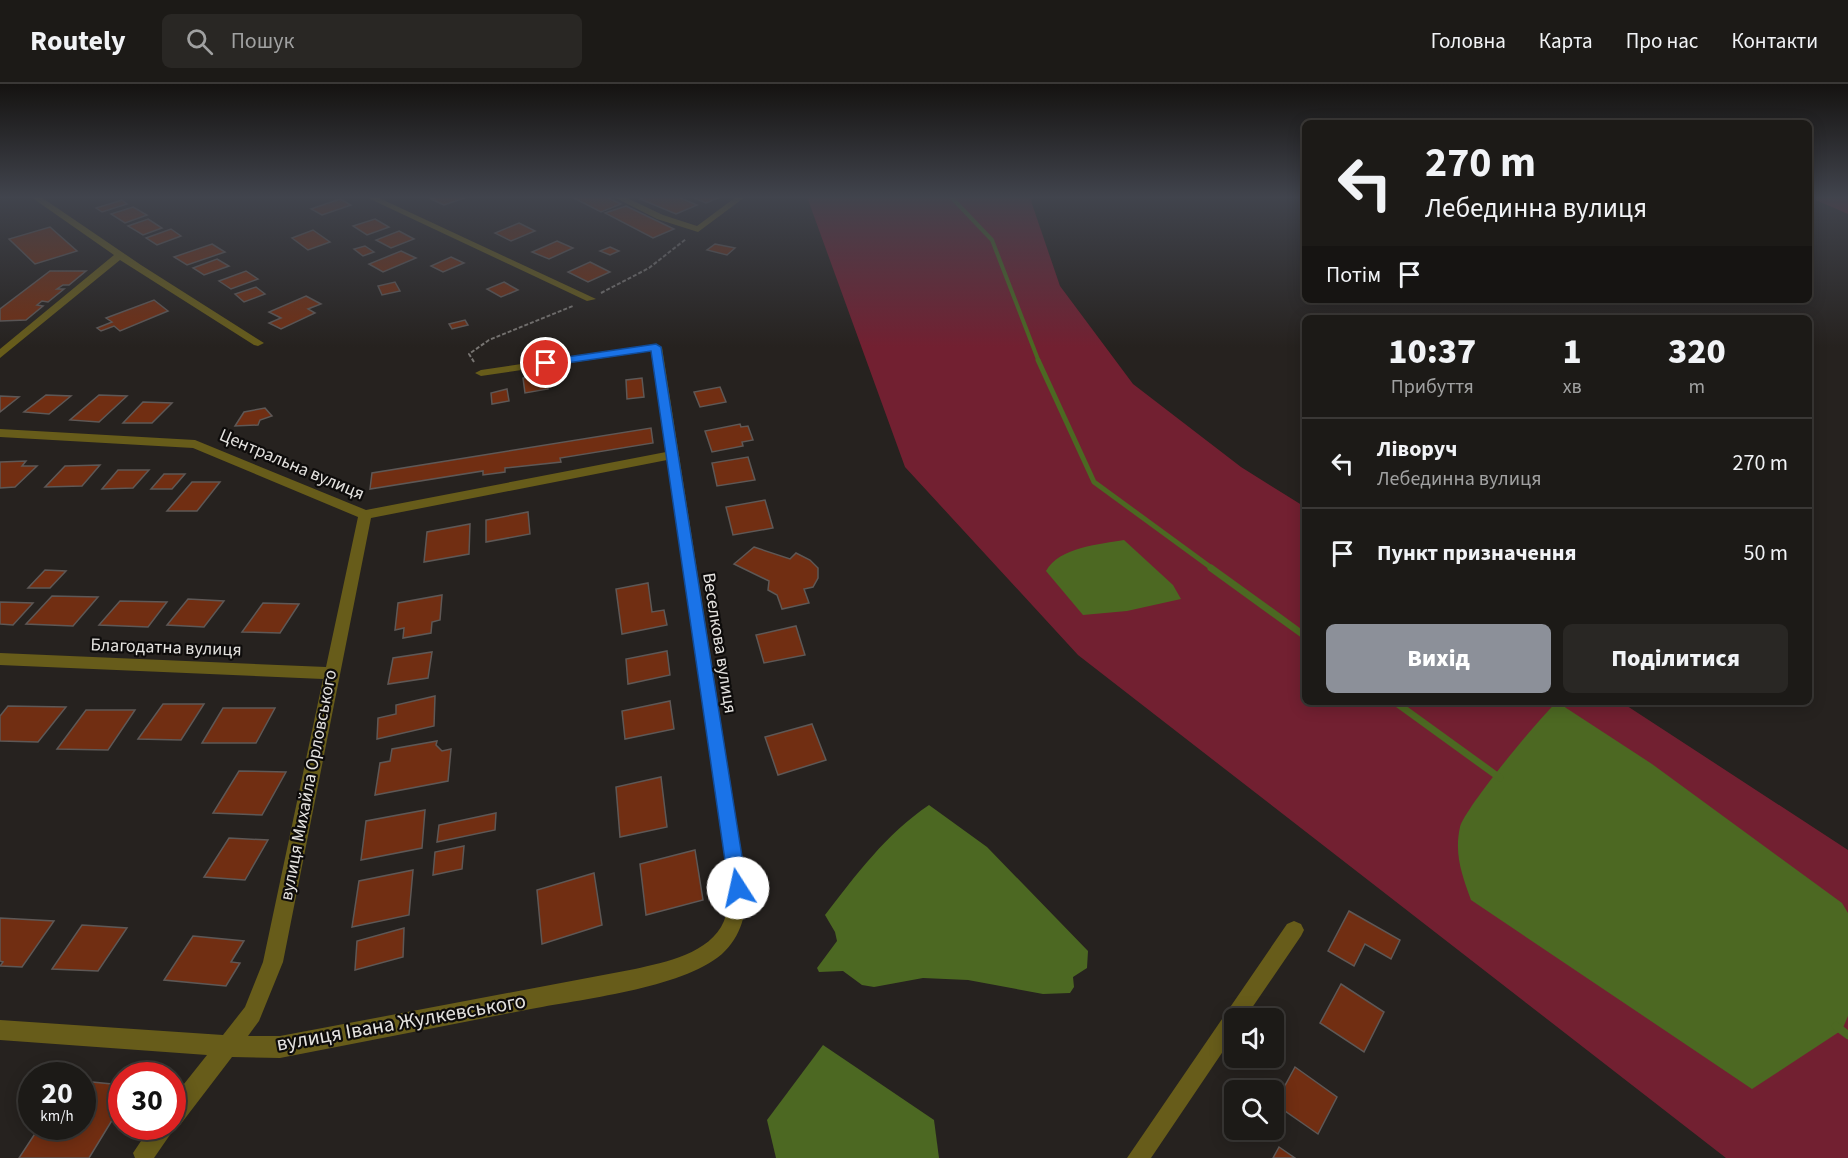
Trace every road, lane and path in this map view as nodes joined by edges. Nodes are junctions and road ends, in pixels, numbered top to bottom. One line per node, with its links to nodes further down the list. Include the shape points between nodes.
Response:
1 (108, 247): 3 (street)
2 (479, 247): 4 (street)
3 (120, 255): 5 (street); 6 (street)
4 (591, 299)
5 (258, 344)
6 (0, 355)
7 (481, 373): 9 (street, Веселкова вулиця, via 656,347)
8 (0, 433): 10 (street, Центральна вулиця, via 195,444)
9 (672, 455): 10 (street, Центральна вулиця); 14 (street, Веселкова вулиця, via 738,888 732,925)
10 (365, 514): 12 (street, вулиця Михайла Орловського)
11 (0, 659): 12 (street, Благодатна вулиця)
12 (330, 673): 16 (street, вулиця Михайла Орловського, via 273,962 252,1014)
13 (1294, 930): 20 (street)
14 (721, 942): 16 (street, вулиця Івана Жулкевського, via 677,968 635,979 280,1047)
15 (0, 1030): 16 (street, вулиця Івана Жулкевського)
16 (229, 1046): 17 (street, вулиця Михайла Орловського)
17 (186, 1100)
18 (154, 1140): 19 (street)
19 (144, 1153)
20 (1138, 1158)

